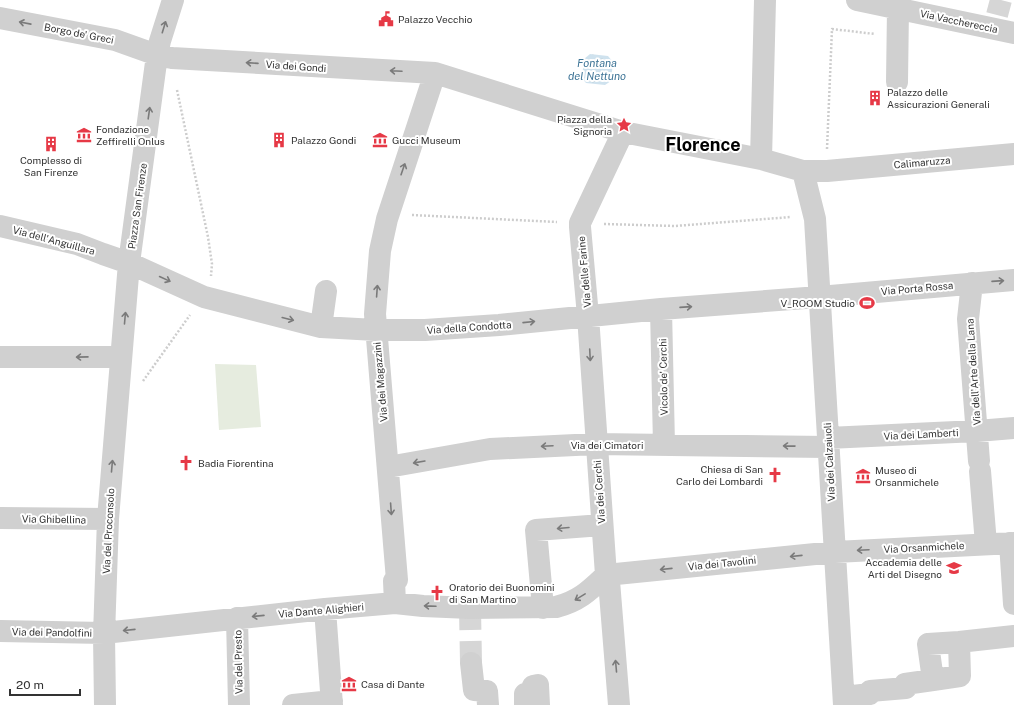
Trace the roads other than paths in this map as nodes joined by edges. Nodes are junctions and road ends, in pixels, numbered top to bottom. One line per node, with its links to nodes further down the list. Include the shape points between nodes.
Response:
1 (173, 0): 7 (street, Piazza San Firenze, one-way to 1)
2 (765, 0): 12 (street)
3 (857, 0): 4 (street, Via Vacchereccia)
4 (898, 8): 6 (street, Via Vacchereccia); 9 (street)
5 (0, 18): 7 (street, Borgo de' Greci, one-way to 5, via 115,40)
6 (1001, 26)
7 (157, 55): 8 (street, Via dei Gondi, one-way to 7); 15 (street, Piazza San Firenze, one-way to 7)
8 (435, 73): 10 (street, Via dei Gondi); 23 (street, Via dei Magazzini, one-way to 8, via 380,251 389,210)
9 (897, 82)
10 (623, 132): 12 (street, Calimaruzza); 21 (street, Via delle Farine, via 580,225)
11 (1014, 154): 13 (street, Calimaruzza)
12 (761, 159): 13 (street, Calimaruzza)
13 (804, 171): 19 (street, Via dei Calzaiuoli, via 814,217)
14 (0, 226): 15 (street, Via dell'Anguillara, via 77,244)
15 (130, 263): 22 (street, Via della Condotta, one-way to 22, via 207,298); 24 (street, Piazza San Firenze, one-way to 15)
16 (1014, 280): 17 (street, Via Porta Rossa, one-way to 16)
17 (972, 283): 19 (street, Via Porta Rossa); 27 (street, Via dell'Arte della Lana, via 968,319)
18 (326, 291): 22 (street)
19 (819, 297): 20 (street, Via della Condotta, one-way to 19); 28 (street, Via dei Calzaiuoli)
20 (661, 309): 21 (street, Via della Condotta); 30 (street, Vicolo de' Cerchi)
21 (588, 316): 23 (street, Via della Condotta, one-way to 21, via 499,326); 29 (street, Via dei Cerchi, one-way to 29)
22 (321, 327): 23 (street, Via della Condotta)
23 (376, 330): 31 (street, Via dei Magazzini)
24 (121, 356): 25 (street, one-way to 25); 33 (street, Via del Proconsolo, one-way to 24)
25 (0, 357)
26 (1014, 428): 27 (street, Via dei Lamberti)
27 (977, 431): 28 (street, Via dei Lamberti); 36 (street, Via dell'Arte della Lana)
28 (828, 443): 30 (street, Via dei Cimatori, one-way to 30); 37 (street, Via dei Calzaiuoli)
29 (596, 444): 30 (street, Via dei Cimatori); 31 (street, Via dei Cimatori, one-way to 31, via 490,449); 34 (street, Via dei Cerchi)
30 (664, 445)
31 (388, 467): 39 (street, Via dei Magazzini, one-way to 39, via 397,580 394,581)
32 (0, 518): 33 (street, Via Ghibellina)
33 (108, 519): 45 (street, Via del Proconsolo)
34 (602, 525): 38 (street, Via dei Cerchi); 41 (street, one-way to 41, via 536,530)
35 (1012, 543): 36 (street, Via Orsanmichele); 40 (street)
36 (986, 544): 37 (street, Via Orsanmichele, one-way to 37)
37 (834, 552): 38 (street, Via dei Tavolini, one-way to 38); 50 (street, Via dei Calzaiuoli)
38 (607, 574): 41 (street, Via Dante Alighieri, one-way to 41, via 577,600 556,607); 56 (street, Via dei Cerchi, one-way to 38)
39 (395, 603): 41 (street, Via Dante Alighieri, one-way to 39, via 470,608); 42 (street, Via Dante Alighieri)
40 (1014, 604)
41 (541, 608)
42 (325, 609): 43 (street, Via Dante Alighieri, one-way to 43); 51 (street)
43 (237, 618): 45 (street, Via Dante Alighieri, one-way to 45); 53 (street, Via del Presto)
44 (0, 631): 45 (street, Via dei Pandolfini)
45 (104, 633): 52 (street, Via del Proconsolo)
46 (1014, 636): 47 (street)
47 (959, 642): 49 (street, via 960,676); 49 (street, via 928,644)
48 (471, 663): 55 (street, via 474,690 487,691)
49 (933, 680): 50 (street, via 905,684 906,688 870,691 870,694)
50 (844, 701)
51 (332, 703): 54 (street)
52 (105, 705)
53 (239, 705)
54 (293, 705)
55 (488, 705)
56 (619, 705)

